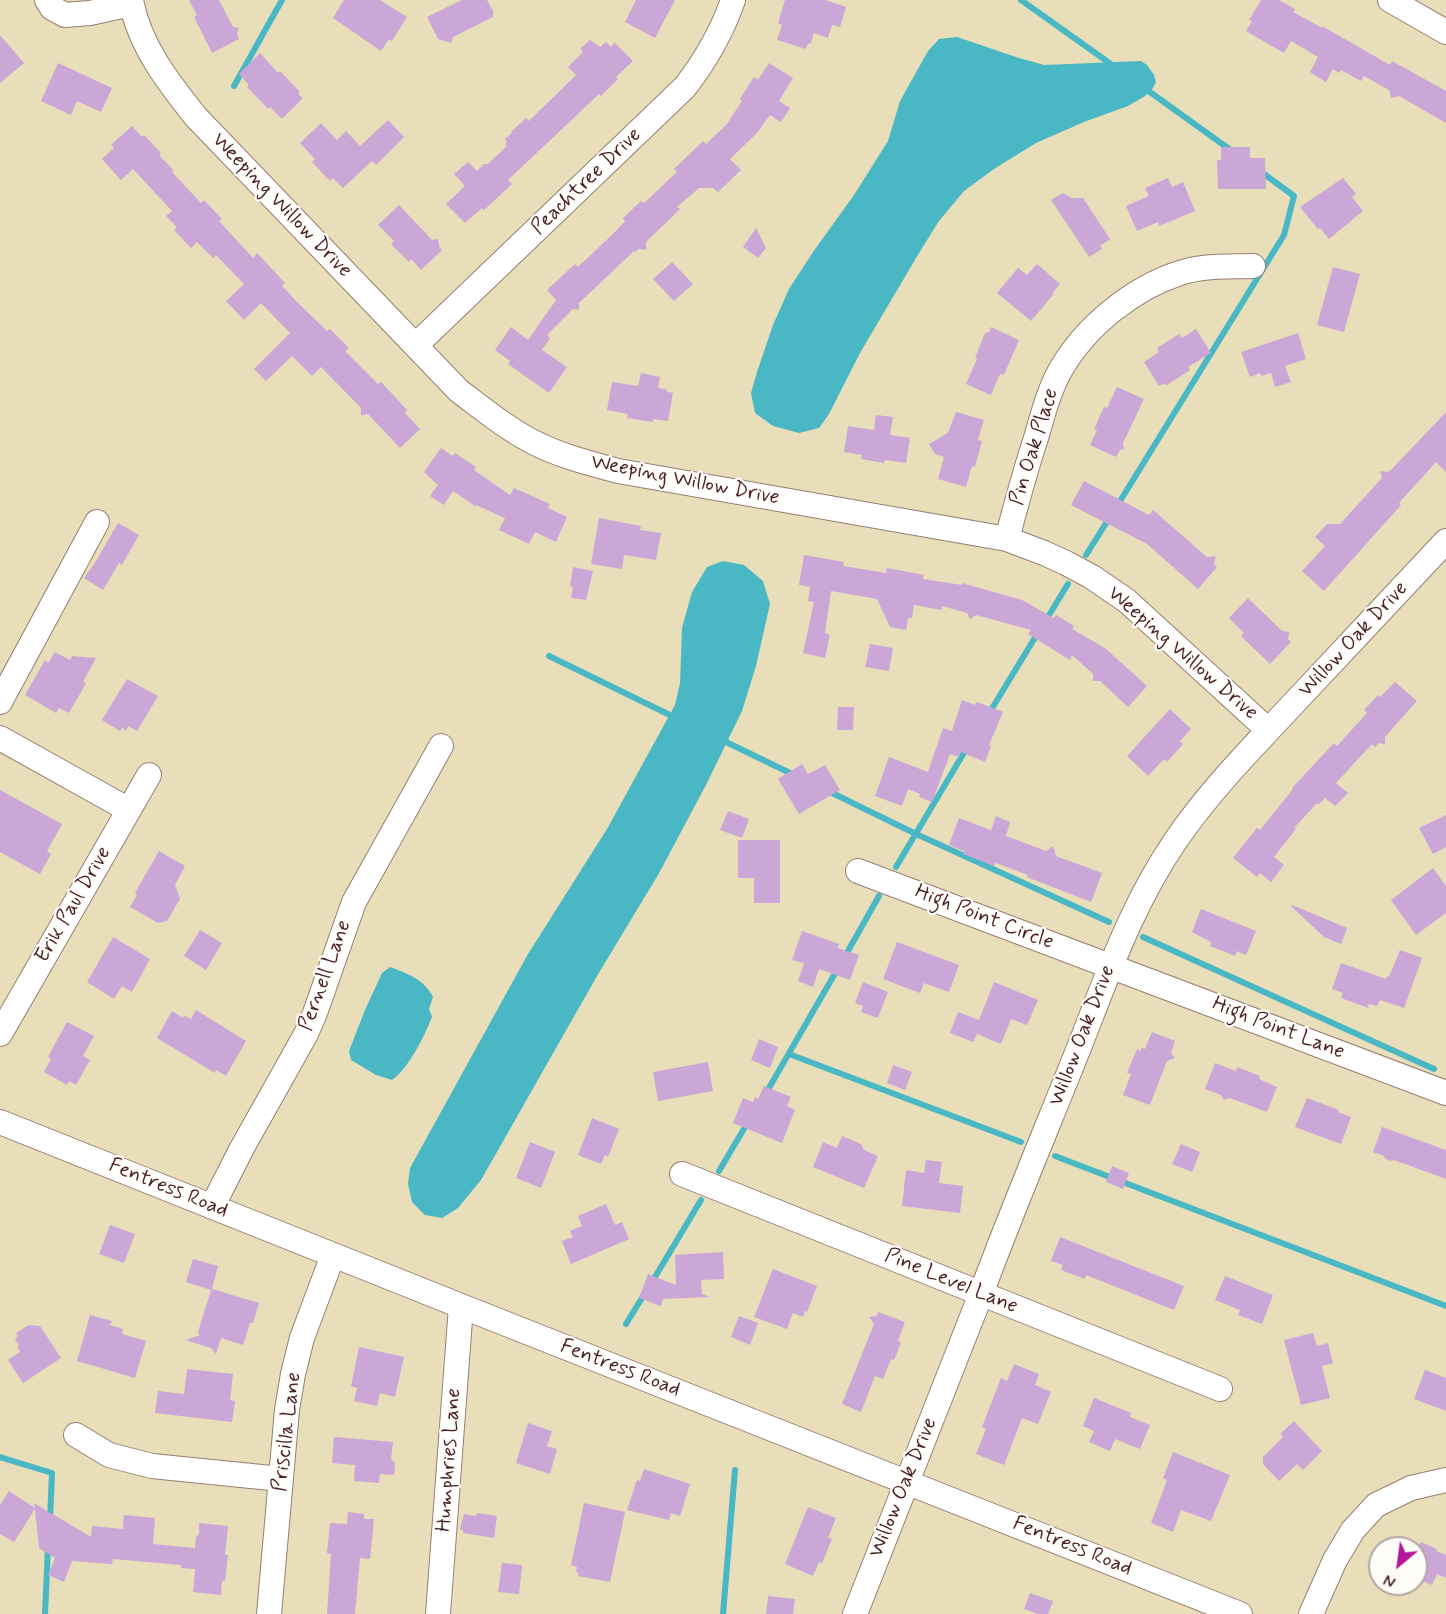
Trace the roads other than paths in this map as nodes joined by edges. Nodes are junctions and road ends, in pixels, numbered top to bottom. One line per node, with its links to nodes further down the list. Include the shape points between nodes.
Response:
1 (47, 0): 4 (street, via 65,15)
2 (733, 0): 7 (street, Peachtree Drive, via 720,32 685,87)
3 (1390, 0): 5 (street)
4 (131, 2): 7 (street, Weeping Willow Drive, via 154,60 196,117)
5 (1446, 32)
6 (1253, 266): 9 (street, Pin Oak Place, via 1181,273 1116,307 1080,342 1048,397)
7 (416, 345): 9 (street, Weeping Willow Drive, via 459,391 500,423 573,459 618,471)
8 (97, 522): 11 (street)
9 (1007, 539): 12 (street, Weeping Willow Drive, via 1066,563 1127,601)
10 (1446, 541): 12 (street, Willow Oak Drive)
11 (0, 702)
12 (1268, 730): 18 (street, Willow Oak Drive, via 1176,839 1156,870)
13 (0, 738): 16 (street)
14 (441, 746): 23 (street, Pernell Lane, via 354,902 306,1034)
15 (149, 775): 16 (street, Erik Paul Drive)
16 (129, 810): 19 (street, Erik Paul Drive)
17 (858, 871): 18 (street, High Point Circle)
18 (1110, 965): 20 (street, High Point Lane); 25 (street, Willow Oak Drive)
19 (0, 1034)
20 (1445, 1090)
21 (0, 1122): 23 (street, Fentress Road)
22 (682, 1174): 25 (street, Pine Level Lane)
23 (212, 1207): 24 (street, Fentress Road)
24 (333, 1255): 26 (street, Fentress Road); 29 (street, Priscilla Lane, via 293,1374)
25 (981, 1294): 27 (street, Pine Level Lane); 31 (street, Willow Oak Drive)
26 (461, 1306): 31 (street, Fentress Road); 33 (street, Humphries Lane)
27 (1220, 1389)
28 (76, 1435): 29 (street, via 109,1455 152,1466)
29 (282, 1479): 32 (street, Priscilla Lane)
30 (1446, 1480): 36 (street, via 1411,1488 1376,1505 1353,1530 1335,1560)
31 (907, 1481): 34 (street, Willow Oak Drive); 35 (street, Fentress Road)
32 (269, 1614)
33 (438, 1614)
34 (855, 1614)
35 (1240, 1614)
36 (1311, 1614)

